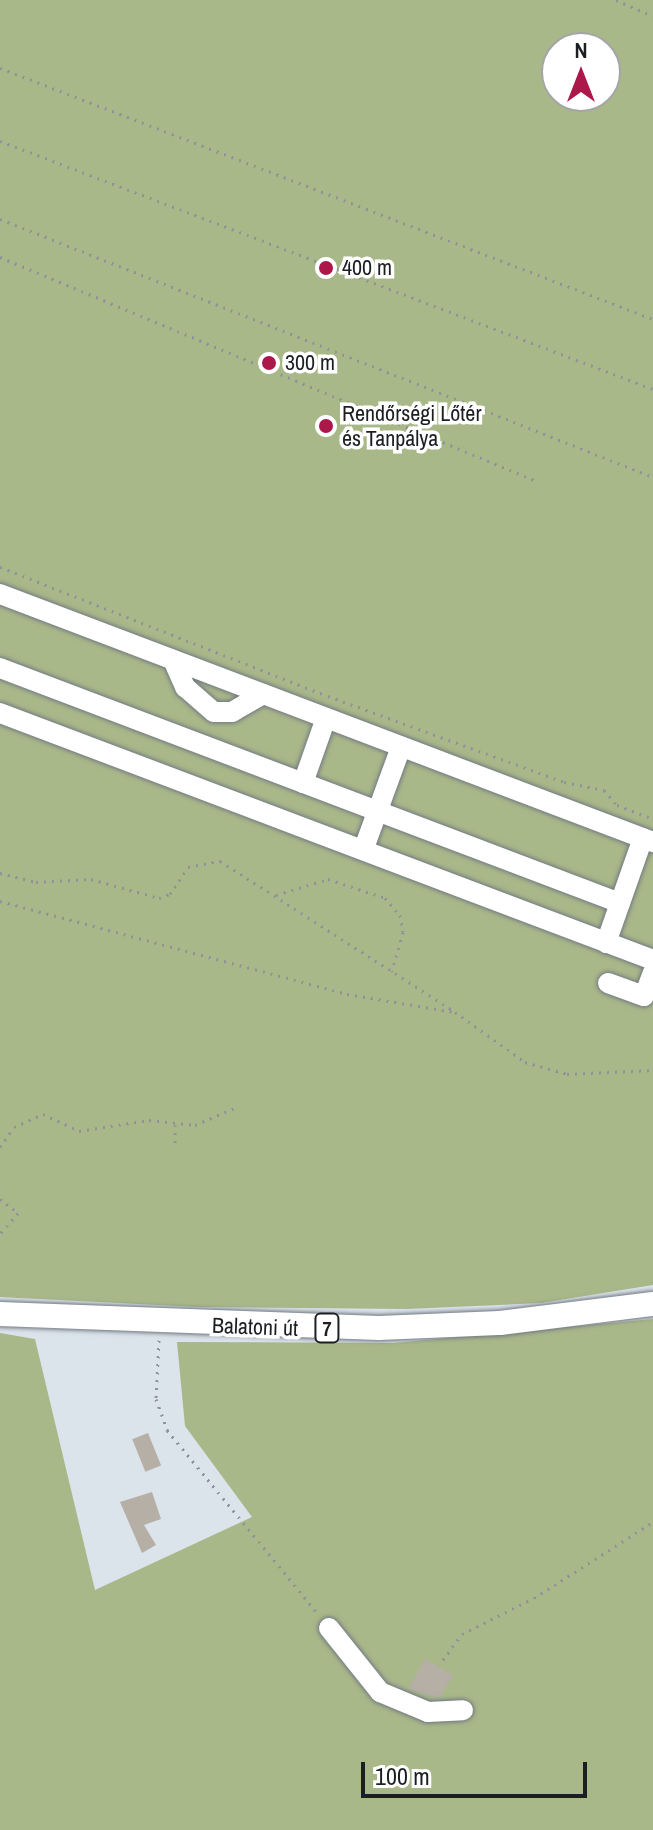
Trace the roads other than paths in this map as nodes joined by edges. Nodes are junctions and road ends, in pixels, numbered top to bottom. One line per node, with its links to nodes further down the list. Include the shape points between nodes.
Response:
1 (0, 594): 2 (lane)
2 (173, 660): 4 (lane); 5 (lane, via 185,687)
3 (0, 668): 8 (lane)
4 (263, 694): 5 (lane, via 232,712); 7 (lane)
5 (214, 712): 8 (lane)
6 (0, 713): 13 (lane)
7 (326, 718): 9 (lane); 10 (lane)
8 (208, 747): 10 (lane)
9 (401, 747): 11 (lane); 12 (lane)
10 (303, 783): 11 (lane)
11 (378, 811): 13 (lane); 14 (lane)
12 (648, 840): 14 (lane)
13 (364, 848): 15 (lane)
14 (620, 903): 15 (lane)
15 (606, 943): 16 (lane)
16 (653, 960)
17 (653, 973): 18 (lane, via 644,996)
18 (608, 983)
19 (653, 1304): 20 (main road, Balatoni út / 7, via 449,1326 160,1324)
20 (0, 1314)
21 (329, 1628): 22 (lane, via 380,1692 428,1712)
22 (463, 1710)

